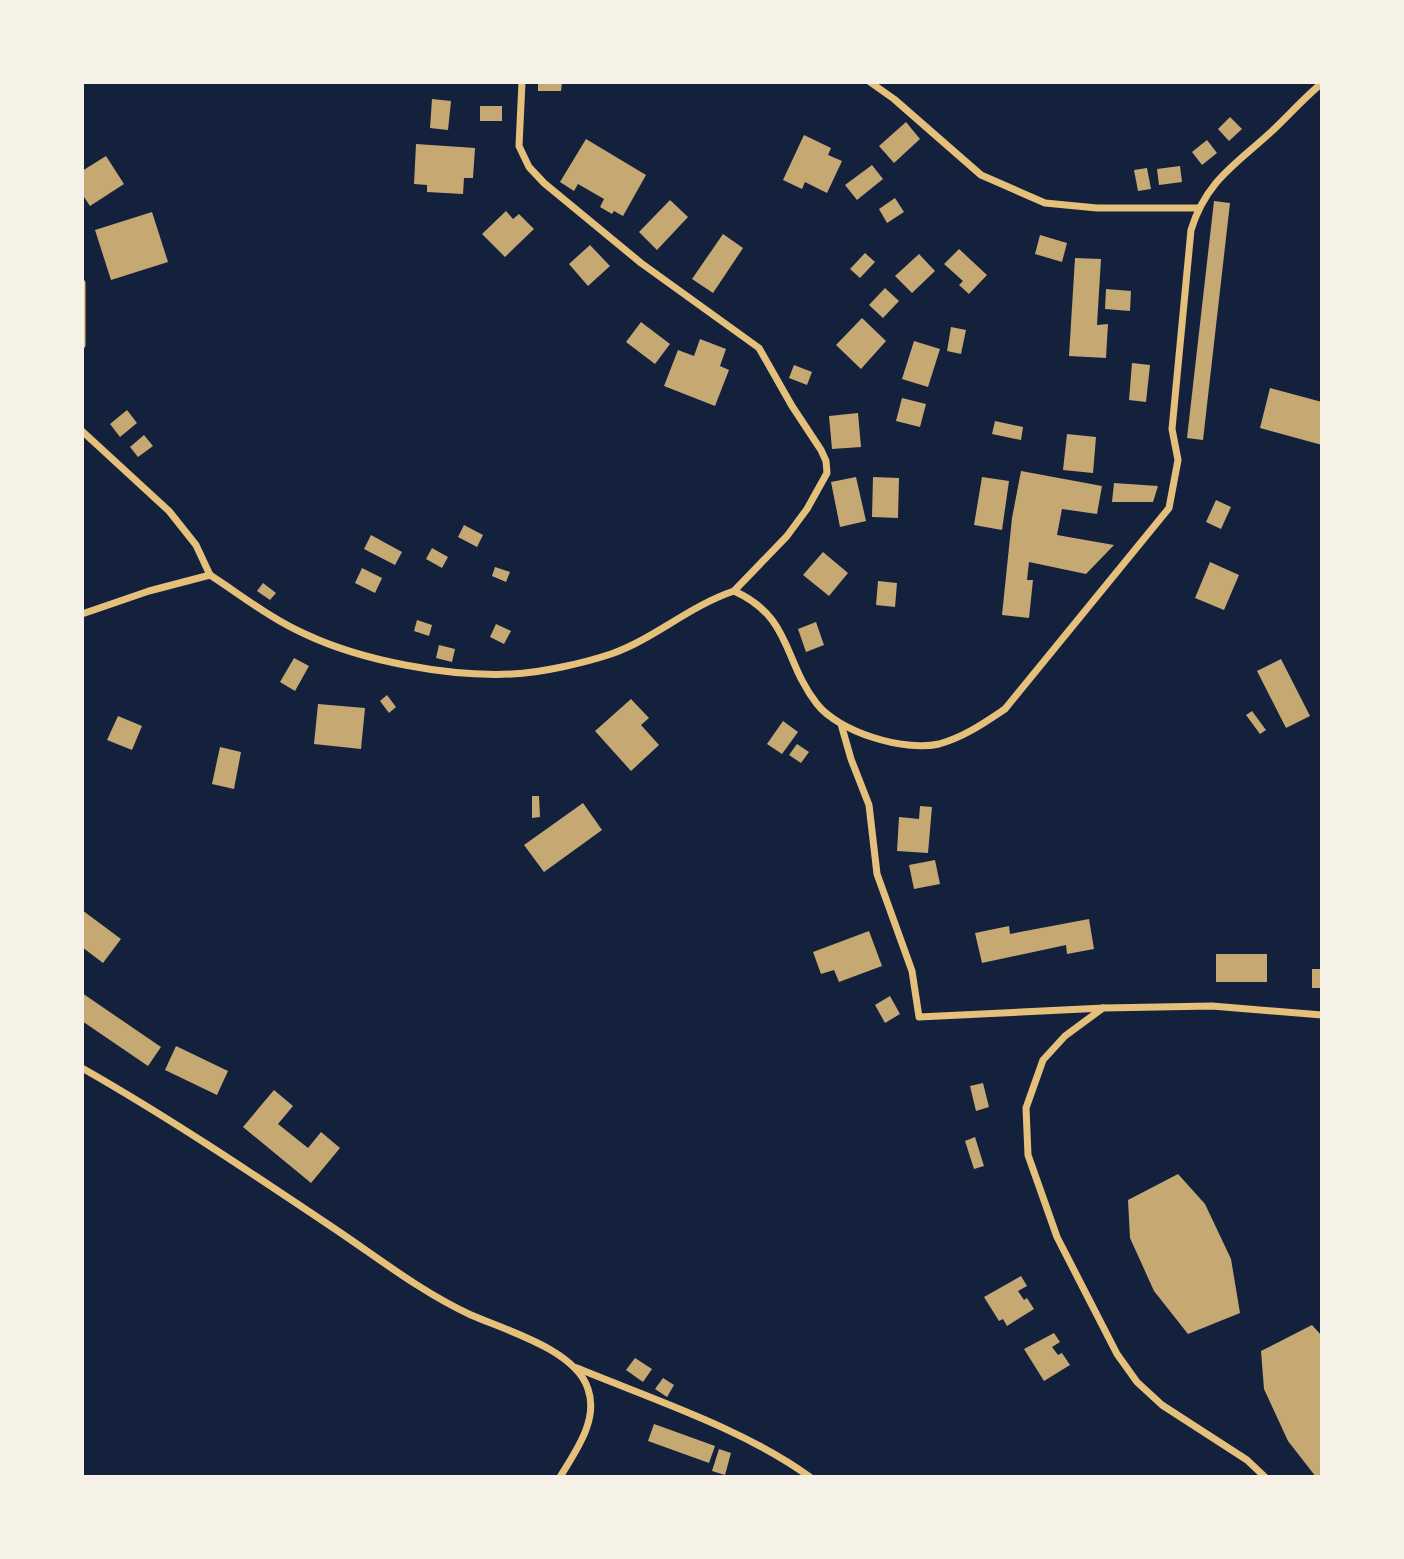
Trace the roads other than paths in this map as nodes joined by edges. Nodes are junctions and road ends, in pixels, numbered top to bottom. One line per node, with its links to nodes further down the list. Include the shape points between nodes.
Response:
1 (522, 82): 9 (street, via 519,146 529,167 641,263 759,348 826,461 827,473 788,536)
2 (870, 82): 4 (street, via 981,175 1045,203)
3 (1322, 83): 4 (street, via 1228,169)
4 (1198, 208): 11 (street, via 1191,230 1172,429 1178,460 1169,509 1005,709 974,731 938,744 914,745 875,738)
5 (82, 283): 6 (street)
6 (82, 345)
7 (82, 431): 8 (street, via 169,511 196,545)
8 (210, 575): 9 (street, via 279,621 325,643 434,669 481,674 515,674 613,653); 10 (street)
9 (734, 591): 11 (street, via 760,605 774,621 818,706)
10 (82, 614)
11 (841, 724): 12 (street, via 869,805 877,874 912,971 919,1017)
12 (1104, 1008): 13 (street, via 1212,1006); 18 (street, via 1065,1036 1043,1060 1026,1108 1028,1155 1058,1237 1117,1354 1137,1382 1162,1405)
13 (1322, 1015)
14 (82, 1068): 15 (street, via 231,1159 438,1298 556,1353)
15 (575, 1367): 16 (street, via 589,1389 590,1417 582,1441); 17 (street, via 738,1435)
16 (560, 1477)
17 (810, 1477)
18 (1265, 1477)

